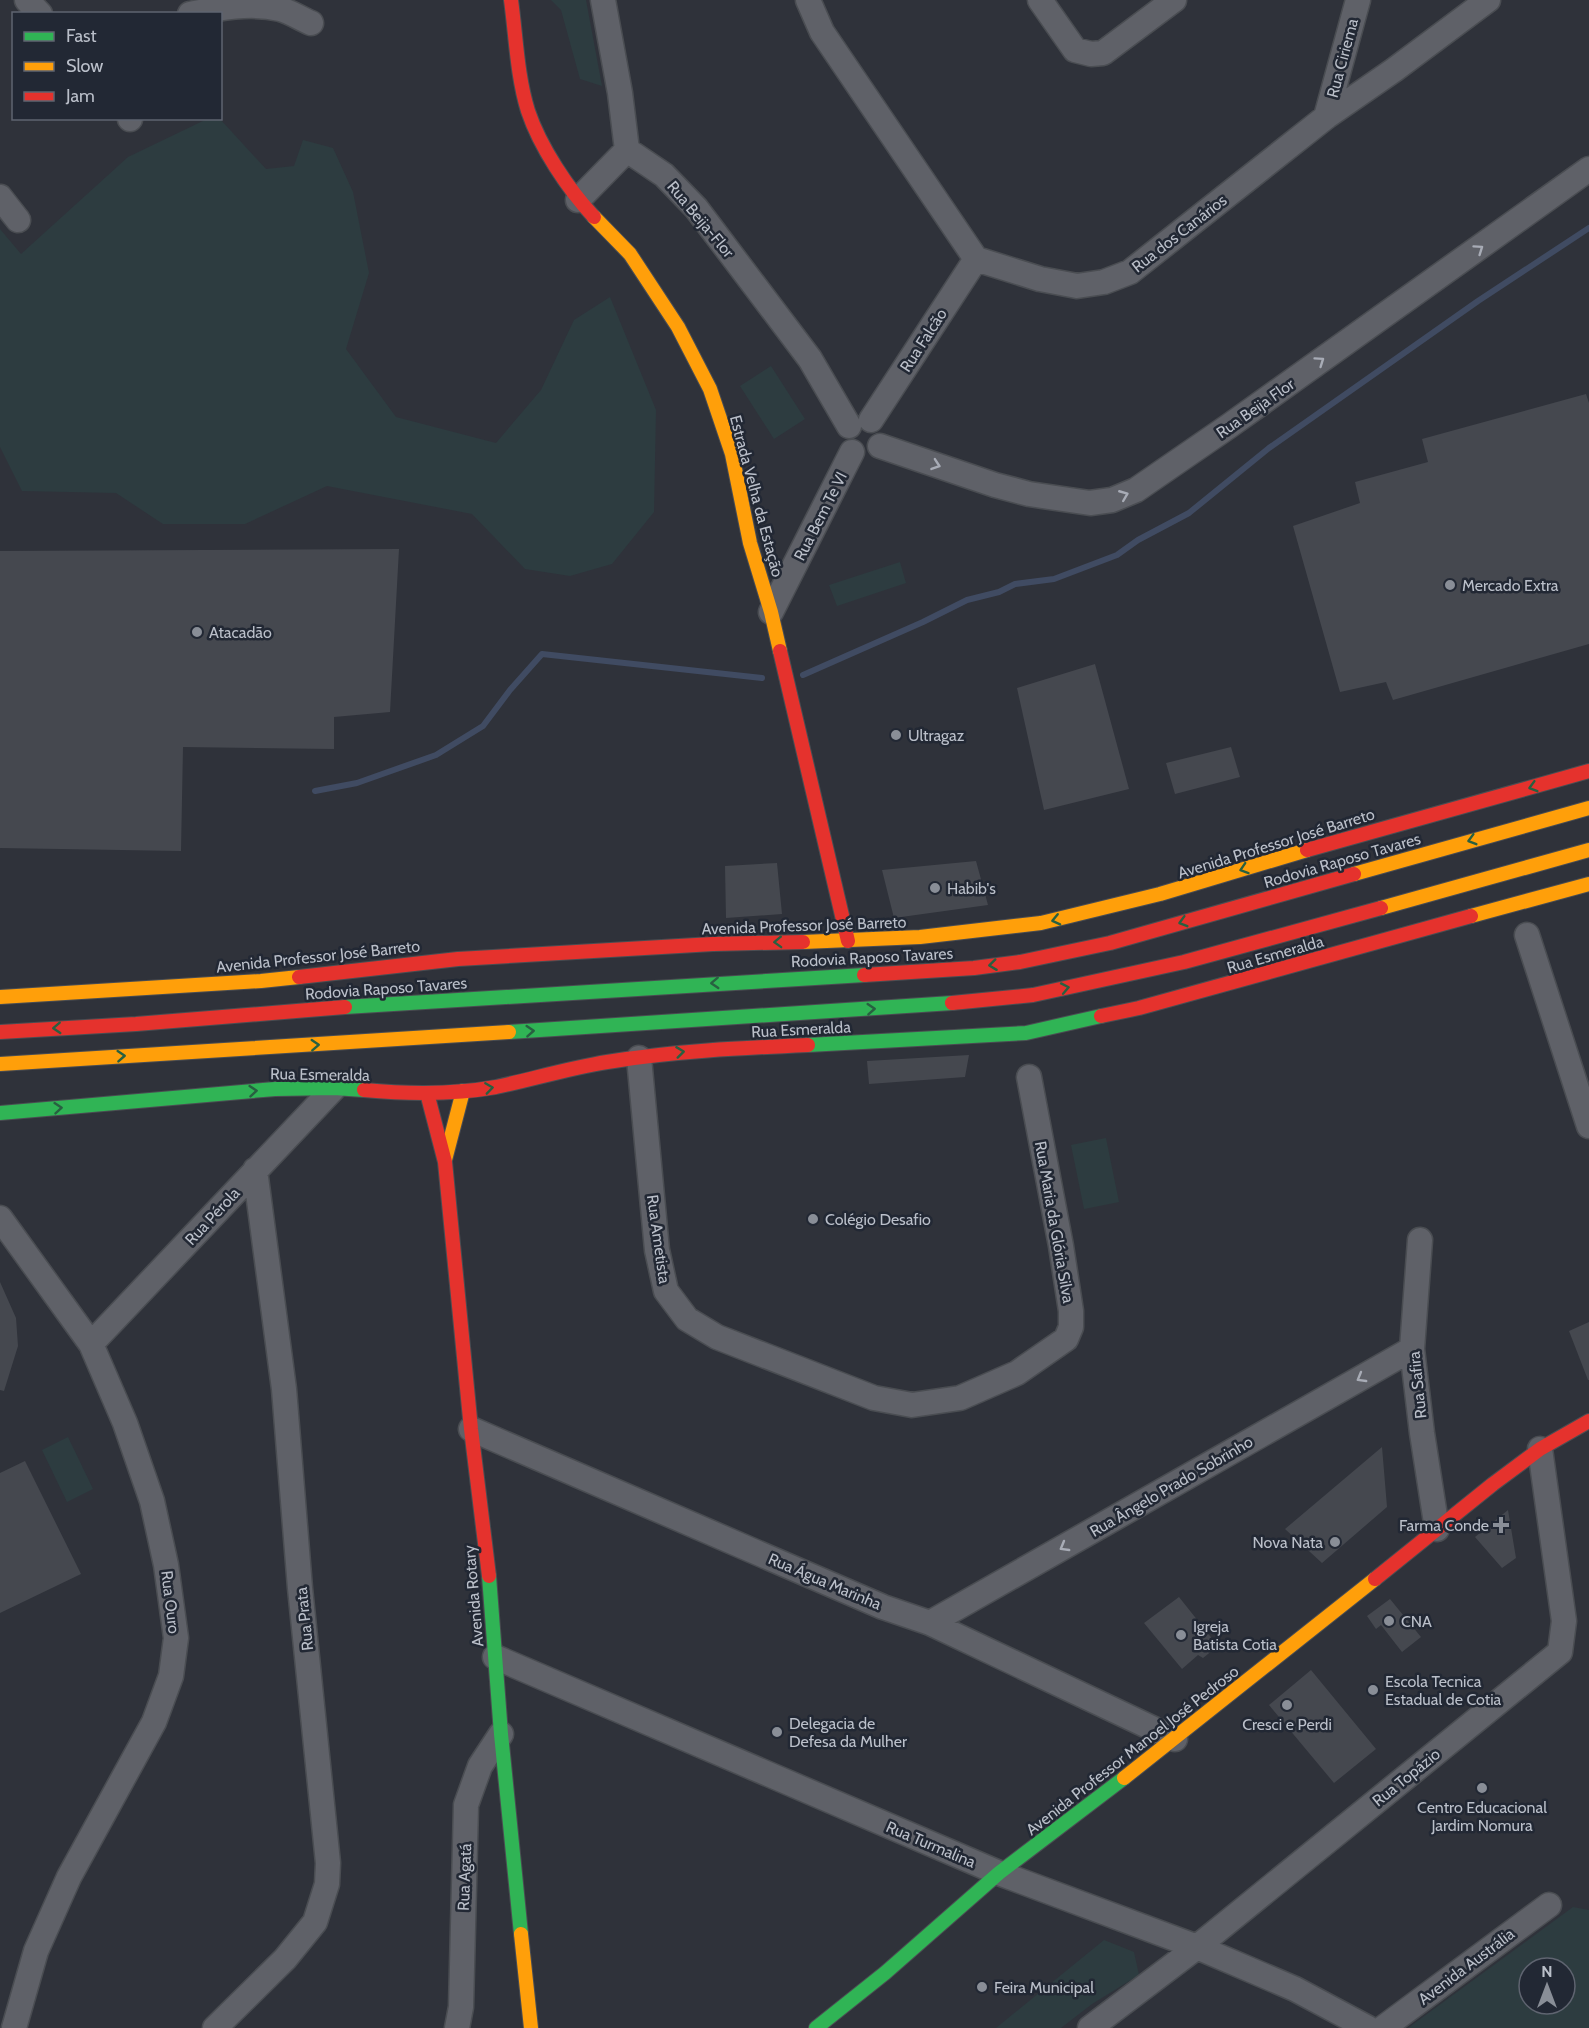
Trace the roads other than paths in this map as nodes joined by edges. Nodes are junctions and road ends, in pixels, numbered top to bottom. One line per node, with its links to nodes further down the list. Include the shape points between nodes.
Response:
1 (27, 0): 9 (street)
2 (511, 0): 16 (main road, Estrada Velha da Estação, via 528,111 546,150)
3 (603, 0): 13 (street)
4 (808, 0): 18 (street, via 822,32)
5 (1040, 0): 6 (street, via 1075,50 1091,54 1103,53)
6 (1174, 0)
7 (1358, 0): 12 (street, Rua Ciriema)
8 (1488, 0): 12 (street, Rua dos Canários)
9 (38, 12)
10 (201, 12): 11 (street, via 256,6 282,10)
11 (311, 23)
12 (1326, 117): 18 (street, Rua dos Canários, via 1130,272 1104,282 1077,286)
13 (627, 150): 16 (street); 19 (street, Rua Beija-Flor, via 664,175 696,208)
14 (1589, 169): 20 (street, Rua Beija Flor, one-way to 14, via 1029,494 1090,502 1112,500 1136,490)
15 (0, 197): 17 (street)
16 (578, 200): 22 (main road, Estrada Velha da Estação, via 630,254 678,327 710,389 732,454 750,543)
17 (18, 220)
18 (976, 259): 19 (street, Rua Falcão)
19 (860, 423): 20 (street, via 879,427); 21 (street, via 845,433)
20 (880, 446): 21 (street, via 868,456)
21 (852, 453): 22 (street, Rua Bem Te VI)
22 (771, 612): 28 (main road, Estrada Velha da Estação)
23 (1589, 771): 28 (main road, Avenida Professor José Barreto, one-way to 28, via 1072,916 970,932)
24 (1589, 808): 32 (main road, Rodovia Raposo Tavares, one-way to 32, via 1110,943 1020,962 974,968 403,1002)
25 (1589, 850): 35 (main road, one-way to 25, via 960,1003 1034,994 1184,962)
26 (1589, 884): 34 (main road, Rua Esmeralda, one-way to 26, via 687,1051 1026,1033 1151,1005)
27 (1527, 935): 41 (street)
28 (848, 941): 29 (main road); 31 (main road, Avenida Professor José Barreto, one-way to 31, via 482,957 261,981)
29 (784, 956)
30 (626, 976): 32 (main road, via 264,1003 180,1012)
31 (0, 997)
32 (136, 1024): 33 (main road, one-way to 33)
33 (0, 1032)
34 (639, 1058): 38 (main road, Rua Esmeralda, one-way to 34); 48 (street, Rua Ametista, via 657,1250 666,1291 687,1320 717,1337)
35 (0, 1064)
36 (1029, 1077): 48 (street, Rua Maria da Glória Silva, via 1071,1311 1066,1339 1017,1373 960,1398 912,1405)
37 (334, 1088): 39 (main road, Rua Esmeralda); 40 (main road, Rua Esmeralda, one-way to 37, via 275,1089); 43 (street, Rua Pérola)
38 (463, 1091): 39 (main road, Rua Esmeralda); 42 (main road, Avenida Rotary)
39 (427, 1093): 42 (main road, Avenida Rotary)
40 (0, 1113)
41 (1588, 1119)
42 (445, 1162): 50 (main road, Avenida Rotary)
43 (255, 1170): 46 (street, Rua Pérola); 61 (street, Rua Prata, via 284,1389 328,1863 327,1884 315,1922 285,1959)
44 (0, 1218): 46 (street, Rua Ouro)
45 (1420, 1240): 47 (street, Rua Safira)
46 (91, 1344): 60 (street, Rua Ouro, via 125,1423 152,1501 176,1638 171,1676 154,1722 69,1877 36,1951)
47 (1412, 1349): 52 (street, Rua Safira); 53 (street, Rua Ângelo Prado Sobrinho, one-way to 53)
48 (874, 1398)
49 (1589, 1421): 51 (main road, Avenida Professor Manoel José Pedroso)
50 (471, 1429): 53 (street, Rua Água Marinha, via 883,1607); 54 (main road, Avenida Rotary)
51 (1540, 1449): 52 (main road, Avenida Professor Manoel José Pedroso); 59 (street, Rua Topázio, via 1564,1621 1560,1652)
52 (1437, 1529): 56 (main road, Avenida Professor Manoel José Pedroso)
53 (930, 1623): 56 (street, Rua Água Marinha)
54 (495, 1657): 55 (main road, Avenida Rotary); 57 (street, Rua Turmalina)
55 (501, 1734): 62 (street, Rua Agatá, via 480,1766 466,1805 461,2007); 63 (main road, Avenida Rotary)
56 (1175, 1739): 57 (main road, Avenida Professor Manoel José Pedroso)
57 (999, 1873): 59 (street, Rua Turmalina); 64 (main road, Avenida Professor Manoel José Pedroso)
58 (1549, 1905): 67 (street, Avenida Austrália)
59 (1197, 1947): 65 (street, Rua Topázio); 66 (street, Rua Turmalina, via 1295,1989)
60 (14, 2028)
61 (215, 2028)
62 (456, 2028)
63 (531, 2028)
64 (816, 2028)
65 (1090, 2028)
66 (1368, 2028)
67 (1383, 2028)

